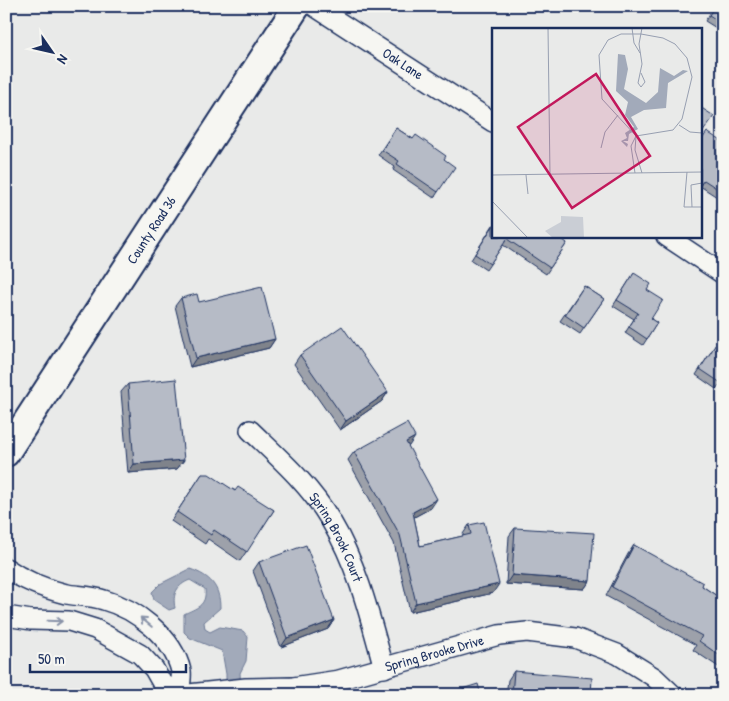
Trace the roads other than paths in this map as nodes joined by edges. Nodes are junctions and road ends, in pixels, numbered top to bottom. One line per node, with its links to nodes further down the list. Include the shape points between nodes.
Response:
1 (297, 6): 7 (street, County Road 36)
2 (314, 6): 3 (street, Oak Lane)
3 (492, 121)
4 (669, 238): 5 (street)
5 (723, 274)
6 (250, 430): 10 (street, Spring Brook Court, via 298,476 331,520 354,567)
7 (6, 453)
8 (6, 568): 11 (street, one-way to 8, via 181,672 176,659 142,618 104,600 66,594 43,586)
9 (6, 616): 11 (street, one-way to 11, via 69,621 95,629 140,654 162,683)
10 (384, 668): 11 (street, Spring Brooke Drive, via 339,680 293,687); 12 (street, Spring Brooke Drive, via 499,635 551,634 575,638 617,654)
11 (179, 694)
12 (673, 695)

